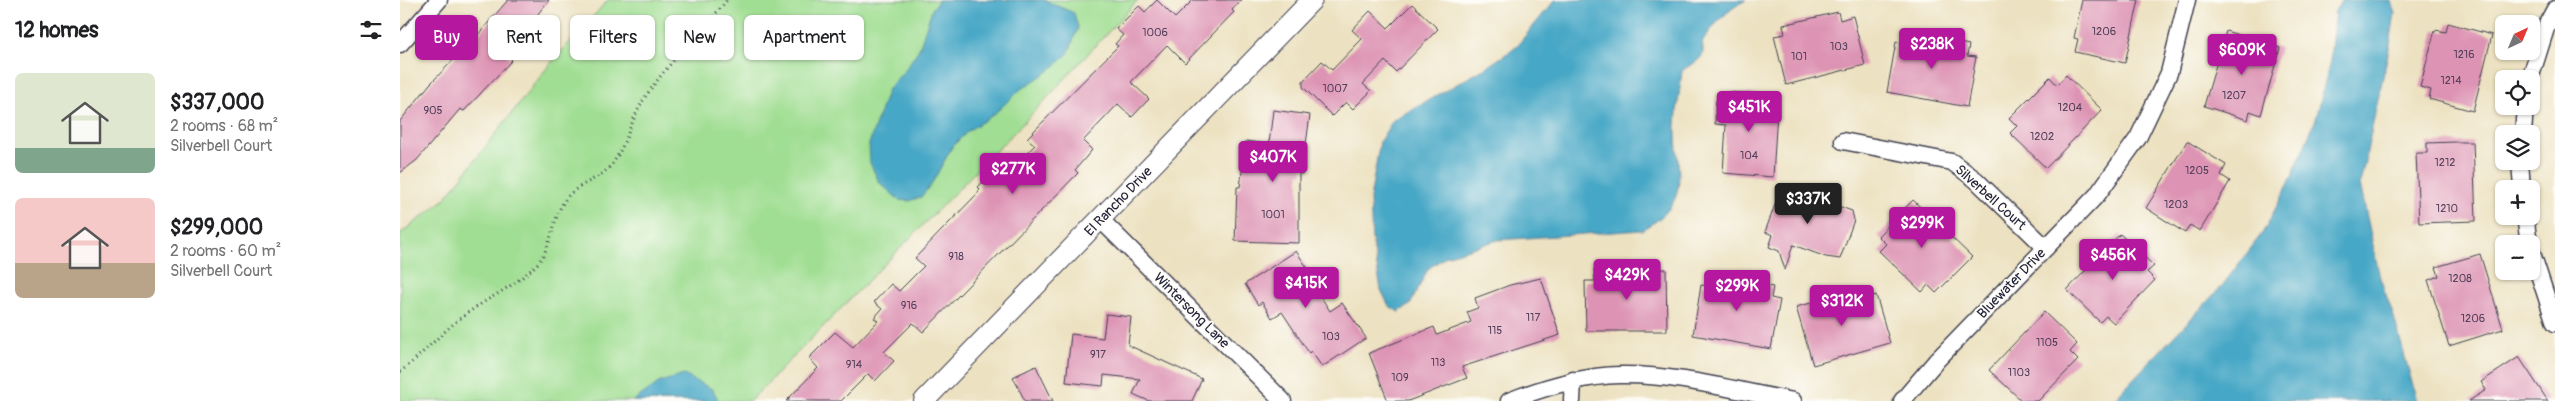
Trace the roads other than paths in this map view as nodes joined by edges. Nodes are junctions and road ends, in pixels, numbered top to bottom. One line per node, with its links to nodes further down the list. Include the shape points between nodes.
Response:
1 (439, 0): 5 (street)
2 (1312, 0): 8 (street, El Rancho Drive)
3 (2188, 0): 9 (street, Bluewater Drive, via 2169,74 2138,138 2097,195)
4 (2555, 9): 6 (street)
5 (400, 44)
6 (2533, 70)
7 (1843, 141): 9 (street, Silverbell Court, via 1952,162 1976,180)
8 (1100, 219): 13 (street, El Rancho Drive); 14 (street, Wintersong Lane)
9 (2046, 248): 18 (street, Bluewater Drive, via 1937,360)
10 (2540, 277): 11 (street)
11 (2555, 323)
12 (1573, 380): 15 (street); 16 (street); 17 (street, via 1620,375 1673,379)
13 (924, 401)
14 (1283, 401)
15 (1509, 401)
16 (1572, 401)
17 (1793, 401)
18 (1902, 401)

